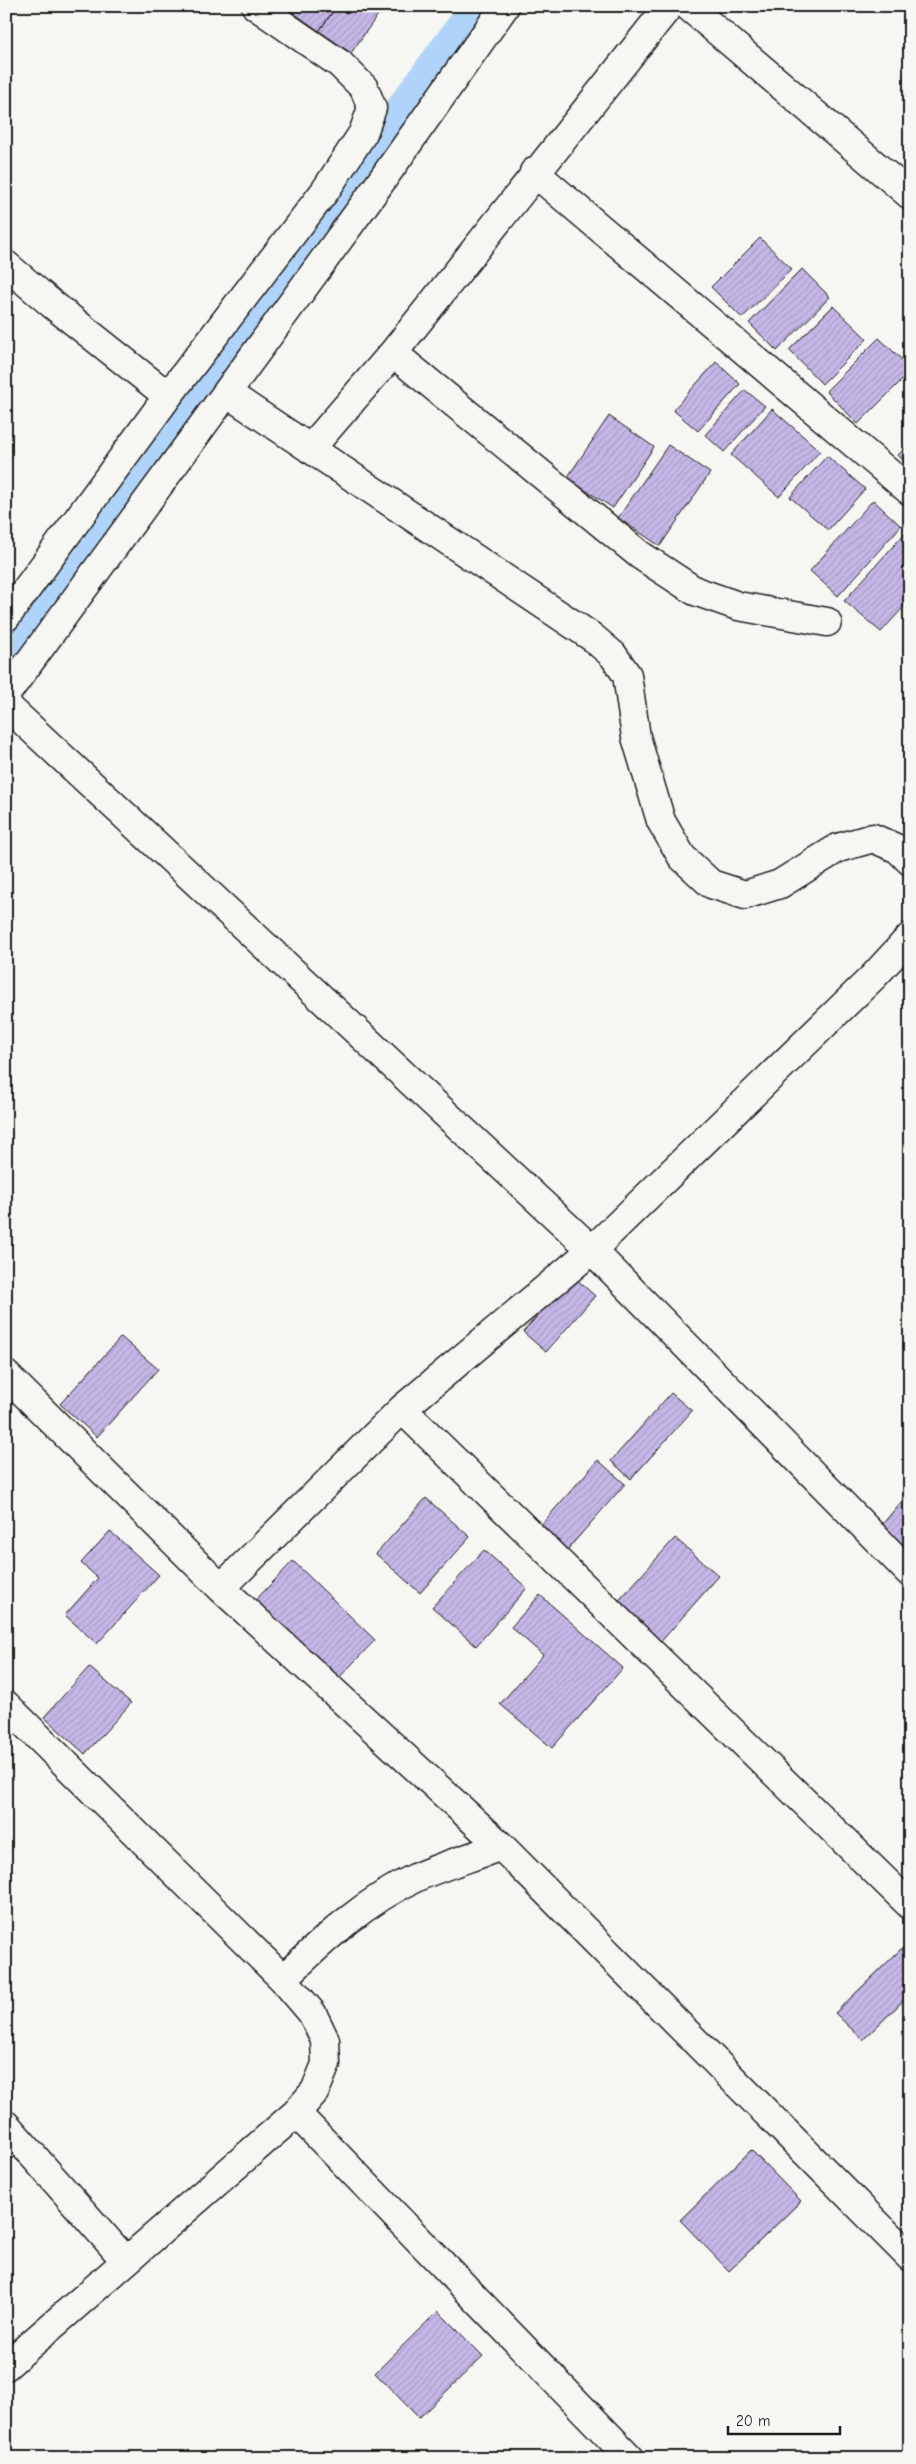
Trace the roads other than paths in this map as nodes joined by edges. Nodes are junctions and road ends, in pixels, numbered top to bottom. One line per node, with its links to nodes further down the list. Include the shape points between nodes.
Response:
1 (256, 6): 10 (street, via 340,64 364,88 372,108 363,133 325,191)
2 (505, 6): 9 (street)
3 (669, 6): 5 (street)
4 (688, 6): 6 (street)
5 (534, 172): 8 (street); 12 (street)
6 (910, 195)
7 (6, 265): 10 (street)
8 (393, 352): 11 (street); 14 (street, via 640,555 695,590 738,606)
9 (227, 393): 11 (street); 15 (street)
10 (168, 396): 13 (street)
11 (310, 449): 17 (street, via 592,637 613,655 627,675 636,737 661,821 682,858 711,884 744,895 780,884 838,848 873,838 898,849)
12 (910, 491)
13 (6, 617)
14 (827, 622)
15 (6, 694)
16 (6, 706): 19 (street)
17 (910, 862)
18 (910, 937): 19 (street, via 873,978)
19 (592, 1250): 21 (street); 22 (street)
20 (6, 1375): 23 (street)
21 (402, 1409): 23 (street); 26 (street)
22 (910, 1573)
23 (221, 1588): 25 (street)
24 (6, 1705): 27 (street)
25 (501, 1846): 27 (street, via 417,1877 374,1902 325,1938); 30 (street)
26 (910, 1905)
27 (283, 1979): 28 (street, via 312,2013 325,2040 326,2064 315,2091)
28 (296, 2113): 31 (street); 33 (street)
29 (6, 2125): 31 (street)
30 (910, 2256)
31 (126, 2261): 32 (street)
32 (6, 2366)
33 (630, 2458)

